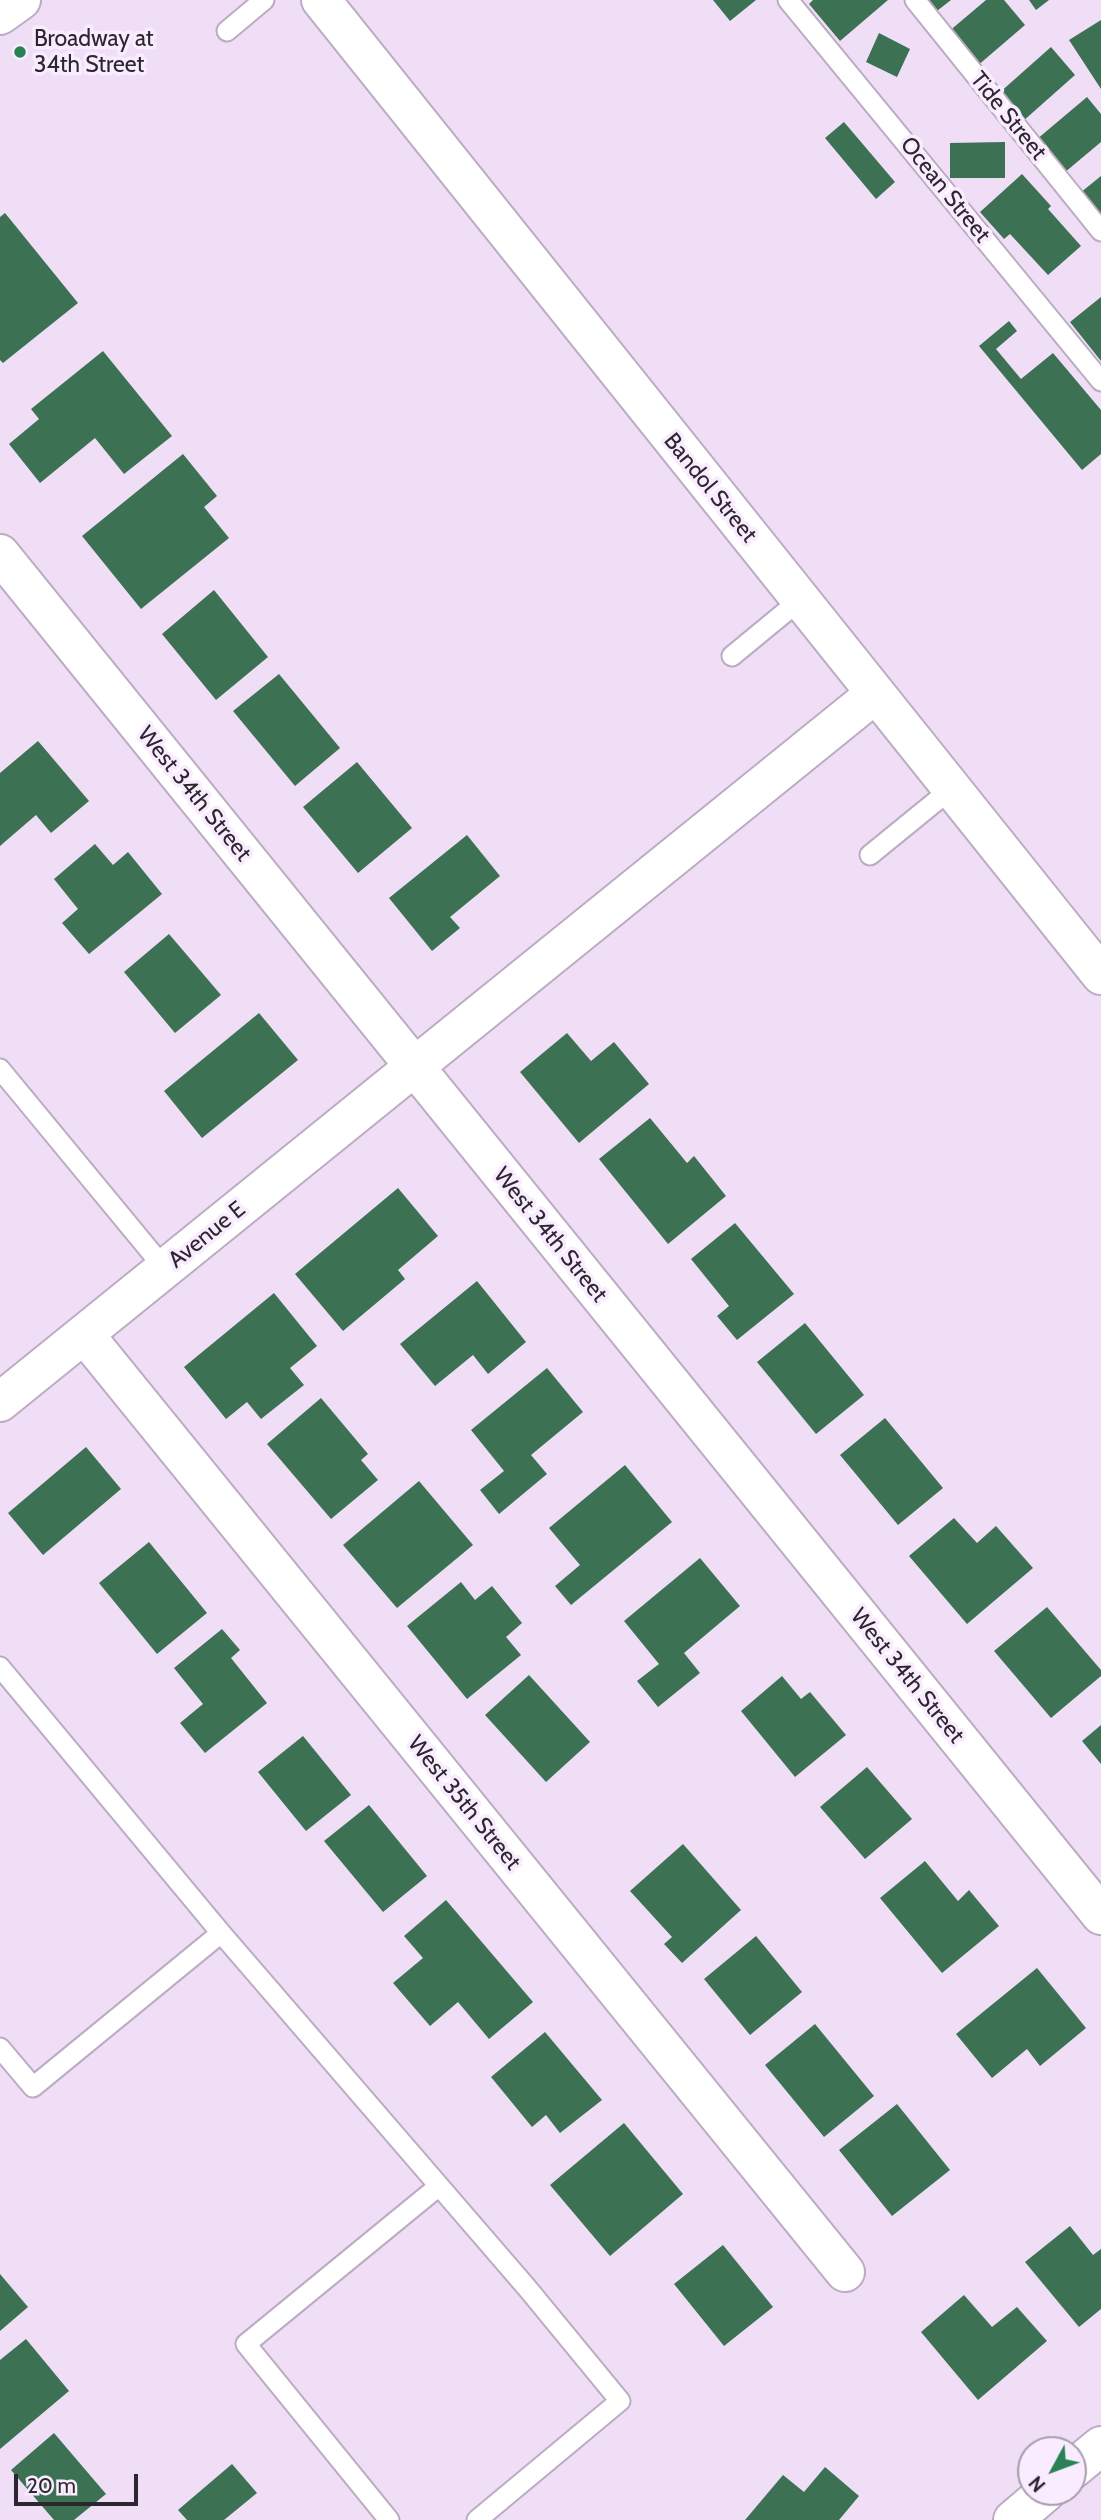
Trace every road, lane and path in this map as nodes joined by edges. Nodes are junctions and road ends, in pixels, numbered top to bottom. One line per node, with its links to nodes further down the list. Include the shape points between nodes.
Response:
1 (21, 0): 6 (street)
2 (264, 0): 7 (lane)
3 (321, 0): 11 (street, Bandol Street)
4 (788, 0): 9 (lane, Ocean Street)
5 (915, 0): 8 (lane, Tide Street)
6 (0, 15)
7 (227, 31)
8 (1101, 231)
9 (1101, 381)
10 (0, 554): 17 (street, West 34th Street)
11 (800, 600): 12 (lane); 13 (street, Bandol Street)
12 (732, 656)
13 (875, 694): 14 (street, Bandol Street); 17 (street, Avenue E)
14 (951, 789): 15 (lane); 16 (street, Bandol Street)
15 (870, 855)
16 (1101, 975)
17 (415, 1068): 19 (street, Avenue E); 23 (street, West 34th Street)
18 (0, 1069): 19 (lane)
19 (165, 1269): 20 (street, Avenue E)
20 (84, 1335): 21 (street, Avenue E); 27 (street, West 35th Street)
21 (0, 1402)
22 (0, 1667): 24 (lane)
23 (1101, 1915)
24 (221, 1933): 25 (lane, via 33,2087); 26 (lane)
25 (0, 2048)
26 (439, 2186): 31 (lane, via 246,2344); 32 (lane, via 620,2401)
27 (845, 2272)
28 (1101, 2446): 29 (street)
29 (1087, 2458)
30 (1030, 2506): 33 (street)
31 (389, 2520)
32 (477, 2520)
33 (1013, 2520)

